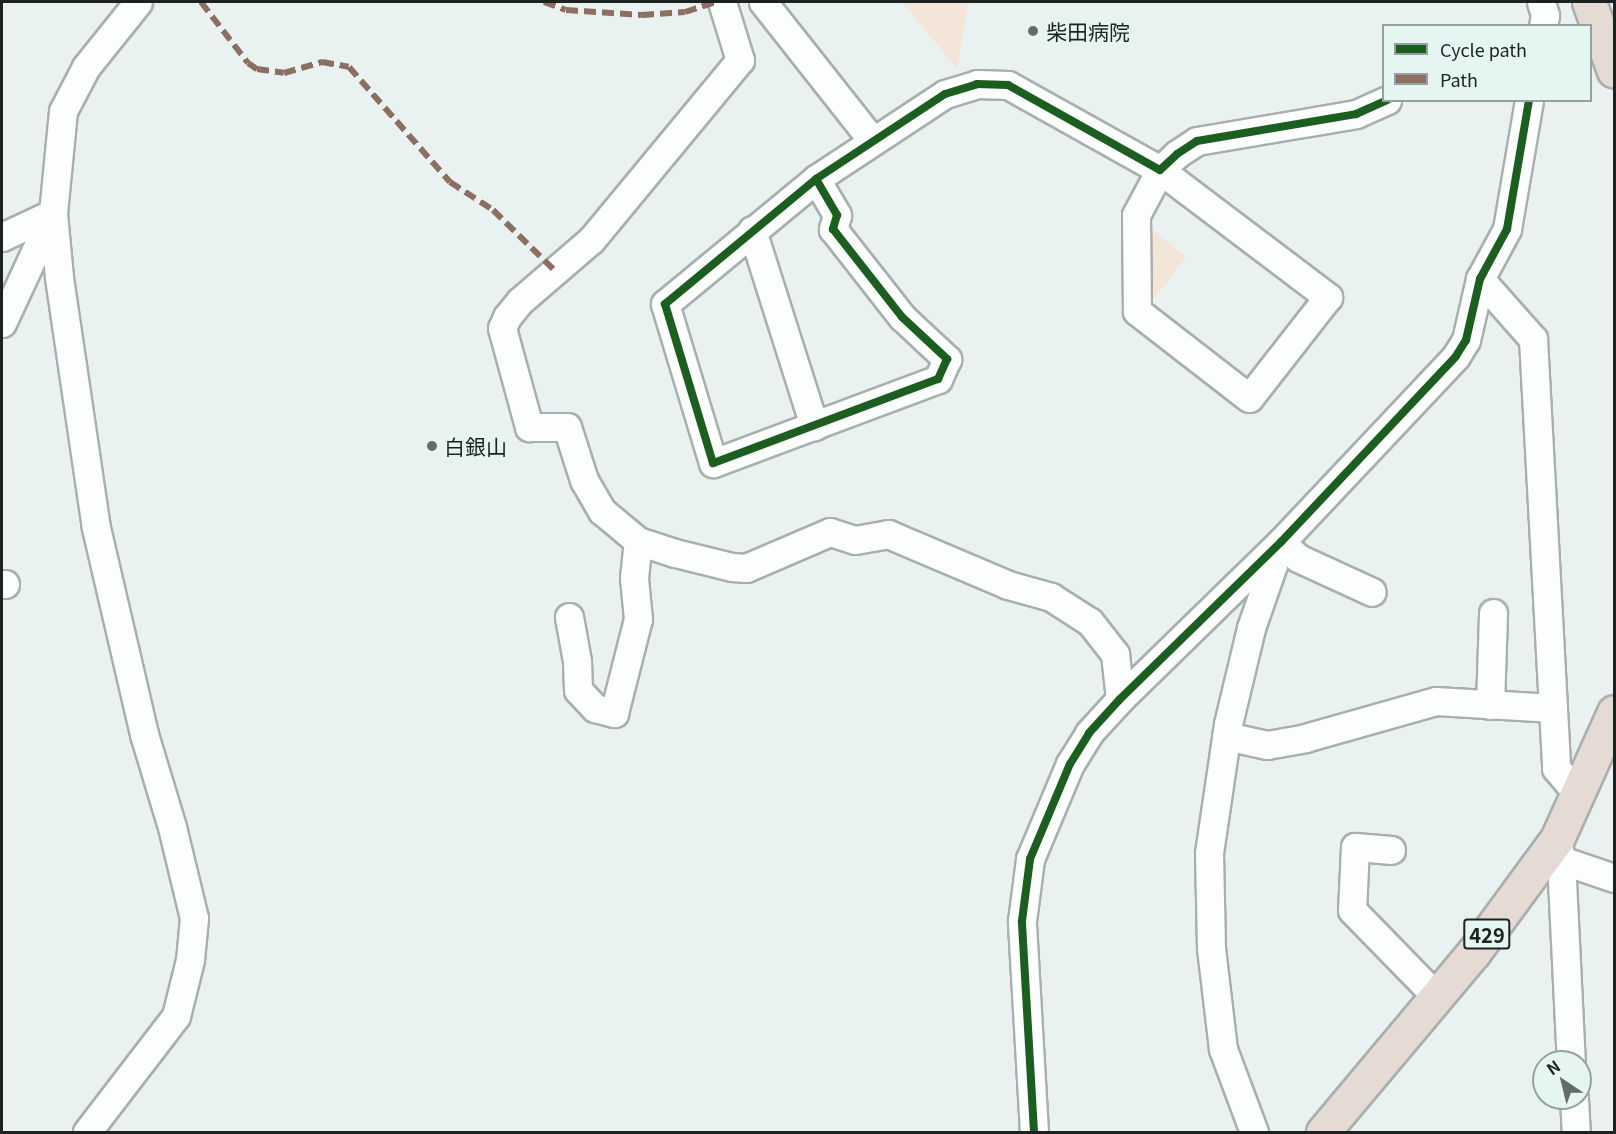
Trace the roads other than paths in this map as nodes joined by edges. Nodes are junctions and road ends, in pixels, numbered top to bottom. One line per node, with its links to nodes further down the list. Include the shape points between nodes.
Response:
1 (138, 2): 11 (street, via 86,67 63,111)
2 (722, 2): 17 (street, via 740,60 591,240 520,301 502,328 529,427 567,428 584,480 603,511)
3 (763, 2): 8 (street)
4 (1589, 2): 5 (highway)
5 (1614, 71)
6 (1383, 102): 9 (street, via 1356,114 1197,141)
7 (1529, 102): 14 (street, via 1507,229)
8 (872, 140): 9 (street, via 945,94 977,84 1008,85); 10 (street)
9 (1160, 170): 9 (street, via 1328,297 1249,398 1137,311 1136,215)
10 (816, 179): 12 (street); 16 (street, via 837,215 833,229 902,317 947,359 938,379)
11 (53, 213): 13 (street); 15 (street); 34 (street, via 96,528 144,734 194,918 190,960 176,1016)
12 (752, 230): 16 (street); 16 (street, via 665,304 713,463)
13 (2, 237)
14 (1480, 279): 18 (street, via 1467,340 1456,356); 24 (street, via 1533,339)
15 (2, 323)
16 (813, 426)
17 (638, 541): 21 (street, via 634,578 638,619 614,713 595,708 578,690); 22 (street, via 746,568 830,532 855,540 888,534 1008,585 1052,597 1090,622 1115,654)
18 (1281, 542): 19 (street, via 1298,558); 22 (street); 26 (street, via 1251,628)
19 (1372, 592)
20 (1493, 613): 23 (street)
21 (569, 617)
22 (1120, 699): 35 (street, via 1089,733 1070,764 1030,859 1022,921)
23 (1490, 705): 24 (street); 26 (street, via 1436,701 1267,745)
24 (1553, 708): 27 (street, via 1556,768)
25 (1614, 713): 27 (highway, 429)
26 (1226, 736): 36 (street, via 1209,853 1211,948 1223,1049)
27 (1578, 794): 29 (highway, 429)
28 (1391, 850): 31 (street, via 1355,847 1353,910)
29 (1559, 850): 30 (street); 31 (highway, 429); 32 (street)
30 (1614, 878)
31 (1437, 997): 37 (highway, 429)
32 (1570, 1050)
33 (1575, 1110): 38 (street)
34 (87, 1132)
35 (1034, 1132)
36 (1254, 1132)
37 (1323, 1132)
38 (1576, 1132)

